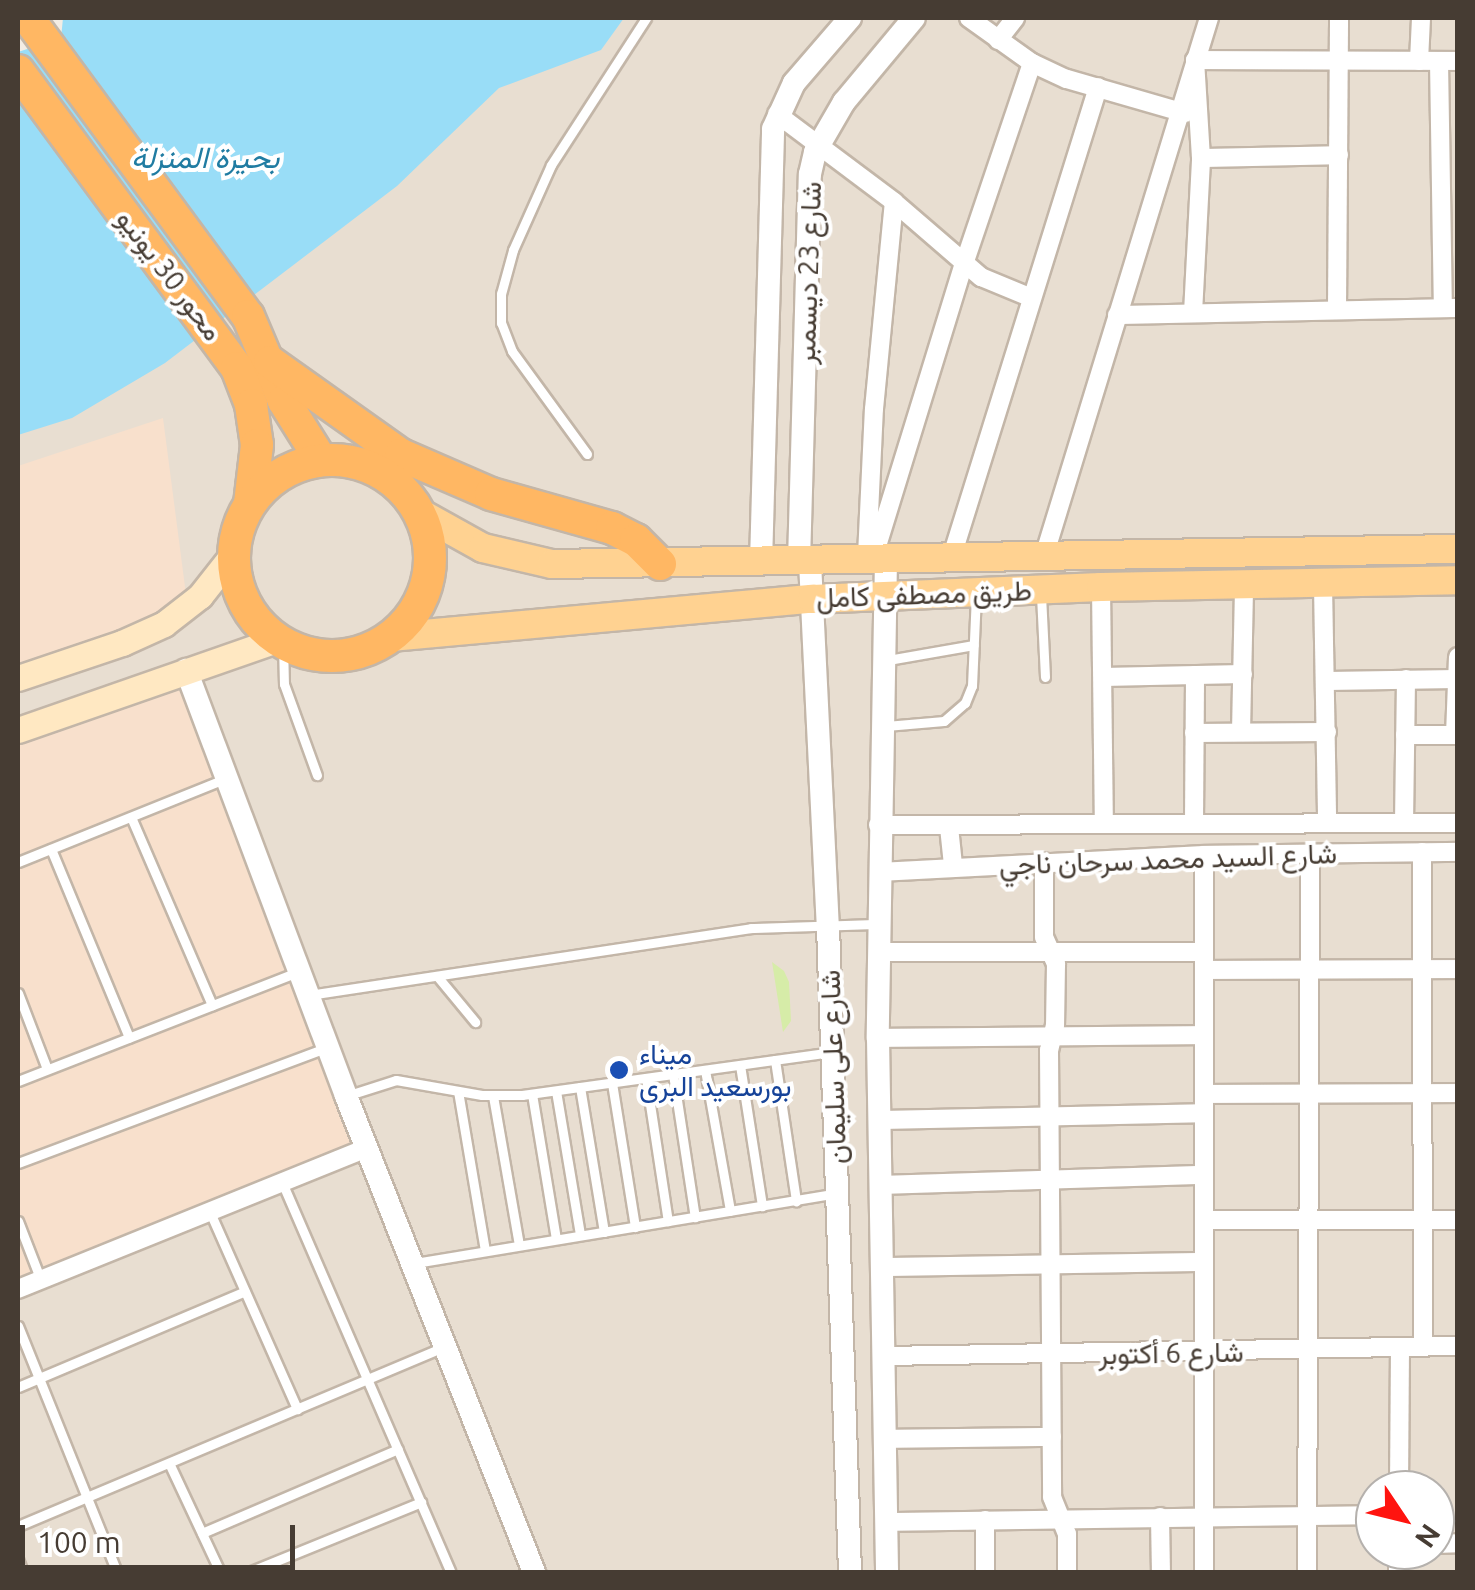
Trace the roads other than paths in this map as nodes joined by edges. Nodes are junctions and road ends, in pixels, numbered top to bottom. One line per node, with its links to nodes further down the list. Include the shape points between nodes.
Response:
1 (28, 18): 30 (highway, محور 30 يونيو, via 248,316)
2 (646, 18): 31 (lane, via 551,166 501,294 501,323 512,350)
3 (850, 18): 18 (street, شارع 23 ديسمبر)
4 (914, 18): 20 (street, شارع 23 ديسمبر)
5 (969, 18): 10 (street)
6 (1015, 18): 10 (street)
7 (1209, 18): 11 (street)
8 (1339, 18): 14 (street)
9 (1421, 18): 12 (street)
10 (998, 40): 13 (street)
11 (1194, 60): 14 (street); 17 (street); 19 (street)
12 (1439, 61): 14 (street); 26 (street)
13 (1032, 62): 16 (street); 24 (street)
14 (1339, 62): 21 (street)
15 (18, 71): 33 (highway, محور 30 يونيو, via 227,350 255,425)
16 (1098, 88): 17 (street); 25 (street)
17 (1178, 110): 19 (street); 29 (street)
18 (777, 114): 20 (street); 42 (street, شارع 23 ديسمبر)
19 (1200, 118): 22 (street)
20 (817, 143): 23 (street); 40 (street, شارع 23 ديسمبر, via 810,174)
21 (1339, 154): 22 (street); 27 (street)
22 (1201, 158): 28 (street)
23 (894, 202): 24 (street); 39 (street, via 874,408)
24 (964, 264): 25 (street); 39 (street)
25 (1032, 298): 38 (street)
26 (1450, 308): 27 (street)
27 (1337, 310): 28 (street)
28 (1194, 313): 29 (street)
29 (1118, 314): 37 (street)
30 (269, 362): 32 (highway, محور 30 يونيو, via 284,401); 41 (highway, via 401,455 491,494 612,528)
31 (587, 454)
32 (321, 460): 33 (highway, via 288,470); 34 (highway, via 371,468 400,486)
33 (250, 504): 36 (highway)
34 (420, 513): 41 (main road, طريق مصطفى كامل, via 461,538 524,561); 51 (highway, via 430,546 428,580 414,612)
35 (1458, 549): 37 (main road, طريق مصطفى كامل)
36 (234, 552): 52 (highway, via 244,602); 61 (main road, via 200,596 164,624)
37 (1045, 553): 38 (main road, طريق مصطفى كامل)
38 (952, 556): 39 (main road, طريق مصطفى كامل)
39 (876, 559): 40 (main road, طريق مصطفى كامل); 49 (street)
40 (804, 562): 42 (main road, طريق مصطفى كامل); 50 (street, شارع على سليمان)
41 (660, 564): 42 (main road, طريق مصطفى كامل)
42 (761, 564)
43 (1458, 580): 45 (main road, طريق مصطفى كامل)
44 (1244, 585): 45 (main road, طريق مصطفى كامل); 46 (main road, طريق مصطفى كامل); 57 (street)
45 (1323, 585): 64 (street)
46 (1101, 587): 47 (main road, طريق مصطفى كامل); 60 (street)
47 (1041, 589): 48 (main road, طريق مصطفى كامل); 59 (lane)
48 (976, 593): 49 (main road, طريق مصطفى كامل); 53 (lane)
49 (885, 596): 50 (main road, طريق مصطفى كامل); 55 (street)
50 (812, 599): 51 (main road, طريق مصطفى كامل); 92 (street, شارع على سليمان)
51 (391, 637): 52 (highway, via 340,656 313,655)
52 (280, 642): 56 (main road); 72 (lane, via 284,684)
53 (974, 645): 55 (lane); 65 (lane, via 972,686 956,713)
54 (1458, 657): 62 (street)
55 (882, 660): 65 (street)
56 (186, 670): 66 (main road); 73 (street)
57 (1243, 674): 58 (street); 67 (street)
58 (1195, 675): 60 (street); 69 (street)
59 (1045, 677)
60 (1104, 677): 78 (street)
61 (18, 678)
62 (1457, 678): 63 (street); 70 (street)
63 (1406, 679): 64 (street); 71 (street)
64 (1326, 680): 68 (street)
65 (880, 726): 80 (street)
66 (18, 730)
67 (1241, 732): 68 (street); 69 (street)
68 (1328, 732): 75 (street)
69 (1194, 733): 79 (street)
70 (1456, 735): 71 (street)
71 (1404, 736): 76 (street)
72 (317, 775)
73 (227, 778): 74 (lane); 99 (street)
74 (131, 817): 82 (lane); 103 (lane)
75 (1327, 822): 76 (street, شارع السيد محمد سرحان ناجي); 79 (street, شارع السيد محمد سرحان ناجي)
76 (1404, 822): 77 (street, شارع السيد محمد سرحان ناجي)
77 (1458, 822)
78 (1104, 823): 79 (street, شارع السيد محمد سرحان ناجي); 81 (street, شارع السيد محمد سرحان ناجي)
79 (1194, 823)
80 (878, 825): 81 (street, شارع السيد محمد سرحان ناجي); 90 (street)
81 (949, 827): 89 (street)
82 (50, 849): 87 (lane); 106 (lane)
83 (1422, 852): 84 (street, شارع السيد محمد سرحان ناجي); 85 (street, شارع السيد محمد سرحان ناجي); 97 (street)
84 (1458, 852)
85 (1310, 854): 86 (street, شارع السيد محمد سرحان ناجي); 96 (street)
86 (1204, 855): 88 (street, شارع السيد محمد سرحان ناجي); 95 (street)
87 (18, 862)
88 (1044, 862): 89 (street, شارع السيد محمد سرحان ناجي); 94 (street, via 1044,938)
89 (953, 866): 90 (street, شارع السيد محمد سرحان ناجي)
90 (879, 872): 91 (street)
91 (880, 924): 92 (lane); 93 (street)
92 (828, 926): 100 (lane, via 751,928); 110 (street, شارع على سليمان)
93 (880, 952): 94 (street); 108 (street)
94 (1050, 952): 95 (street); 107 (street, via 1056,964)
95 (1204, 961): 96 (street); 105 (street)
96 (1309, 969): 97 (street); 125 (street)
97 (1422, 969): 98 (street); 122 (street)
98 (1458, 969)
99 (300, 971): 102 (street); 103 (lane)
100 (437, 976): 102 (lane); 104 (lane)
101 (18, 993): 113 (lane)
102 (309, 995): 109 (street)
103 (212, 1005): 106 (lane)
104 (475, 1022)
105 (1204, 1035): 107 (street); 128 (street)
106 (129, 1037): 113 (lane)
107 (1052, 1037): 108 (street); 129 (street)
108 (878, 1038): 130 (street)
109 (328, 1047): 126 (street); 132 (lane)
110 (832, 1052): 111 (lane); 137 (street, شارع على سليمان)
111 (775, 1060): 112 (lane); 138 (lane)
112 (740, 1065): 114 (lane); 139 (lane)
113 (47, 1069): 117 (lane)
114 (706, 1070): 115 (lane); 141 (lane)
115 (672, 1074): 116 (lane); 142 (lane)
116 (646, 1078): 118 (lane); 148 (lane)
117 (18, 1081)
118 (612, 1083): 119 (lane); 149 (lane)
119 (580, 1087): 121 (lane); 150 (lane)
120 (458, 1091): 126 (lane, via 396,1080); 127 (lane); 154 (lane)
121 (556, 1091): 124 (lane); 151 (lane)
122 (1422, 1093): 123 (street); 125 (street); 145 (street)
123 (1458, 1093)
124 (532, 1094): 127 (lane); 152 (lane)
125 (1308, 1094): 128 (street); 144 (street)
126 (346, 1096): 131 (street)
127 (493, 1096): 153 (lane)
128 (1204, 1103): 129 (street); 133 (street)
129 (1049, 1116): 130 (street); 135 (street)
130 (880, 1120): 136 (street)
131 (367, 1148): 134 (street); 156 (street)
132 (18, 1163)
133 (1204, 1175): 135 (street); 143 (street)
134 (281, 1180): 140 (street); 172 (lane)
135 (1050, 1180): 136 (street); 157 (street)
136 (880, 1184): 158 (street)
137 (838, 1194): 138 (lane); 182 (street, شارع على سليمان)
138 (796, 1200): 139 (lane)
139 (762, 1206): 141 (lane)
140 (209, 1210): 159 (street); 161 (lane)
141 (730, 1211): 142 (lane)
142 (695, 1217): 148 (lane)
143 (1204, 1220): 144 (street); 155 (street)
144 (1307, 1220): 145 (street); 167 (street)
145 (1421, 1220): 146 (street); 165 (street)
146 (1458, 1220)
147 (18, 1221): 159 (lane)
148 (668, 1222): 149 (lane)
149 (636, 1227): 150 (lane)
150 (604, 1232): 151 (lane)
151 (580, 1235): 152 (lane)
152 (556, 1239): 153 (lane)
153 (519, 1244): 154 (lane)
154 (485, 1251): 156 (lane)
155 (1204, 1262): 157 (street); 168 (street)
156 (412, 1264): 163 (street)
157 (1050, 1264): 158 (street); 169 (street)
158 (882, 1267): 170 (street)
159 (40, 1278): 160 (street)
160 (18, 1289)
161 (245, 1291): 171 (lane); 174 (lane)
162 (18, 1326): 171 (lane)
163 (447, 1346): 172 (lane); 201 (street)
164 (1458, 1346): 165 (street, شارع 6 أكتوبر)
165 (1423, 1347): 166 (street, شارع 6 أكتوبر)
166 (1400, 1348): 167 (street, شارع 6 أكتوبر); 179 (street)
167 (1307, 1350): 168 (street, شارع 6 أكتوبر); 185 (street)
168 (1204, 1353): 169 (street, شارع 6 أكتوبر); 187 (street)
169 (1051, 1354): 170 (street, شارع 6 أكتوبر); 175 (street)
170 (884, 1356): 176 (street)
171 (38, 1378): 173 (lane); 181 (lane)
172 (368, 1379): 174 (lane); 177 (lane)
173 (18, 1387)
174 (297, 1409): 178 (lane)
175 (1052, 1438): 176 (street); 188 (street, via 1052,1497)
176 (885, 1439): 180 (street)
177 (398, 1449): 183 (lane); 192 (lane)
178 (168, 1462): 181 (lane); 192 (lane)
179 (1399, 1470)
180 (886, 1496): 182 (street); 190 (street)
181 (86, 1497): 191 (lane); 196 (lane)
182 (849, 1498): 202 (street, شارع على سليمان)
183 (421, 1502): 194 (lane); 199 (lane)
184 (1355, 1515): 185 (street)
185 (1307, 1516): 187 (street); 208 (street)
186 (1160, 1517): 187 (street); 188 (street); 206 (street)
187 (1204, 1517): 207 (street)
188 (1062, 1518): 189 (street); 205 (street)
189 (985, 1520): 190 (street); 204 (street)
190 (886, 1522): 203 (street)
191 (18, 1526)
192 (202, 1533): 197 (lane)
193 (18, 1559): 195 (lane)
194 (264, 1570): 198 (lane)
195 (23, 1572)
196 (117, 1572)
197 (220, 1572)
198 (250, 1572)
199 (451, 1572)
200 (512, 1572): 201 (street)
201 (534, 1572)
202 (850, 1572)
203 (887, 1572)
204 (985, 1572)
205 (1068, 1572)
206 (1161, 1572)
207 (1204, 1572)
208 (1308, 1572)

